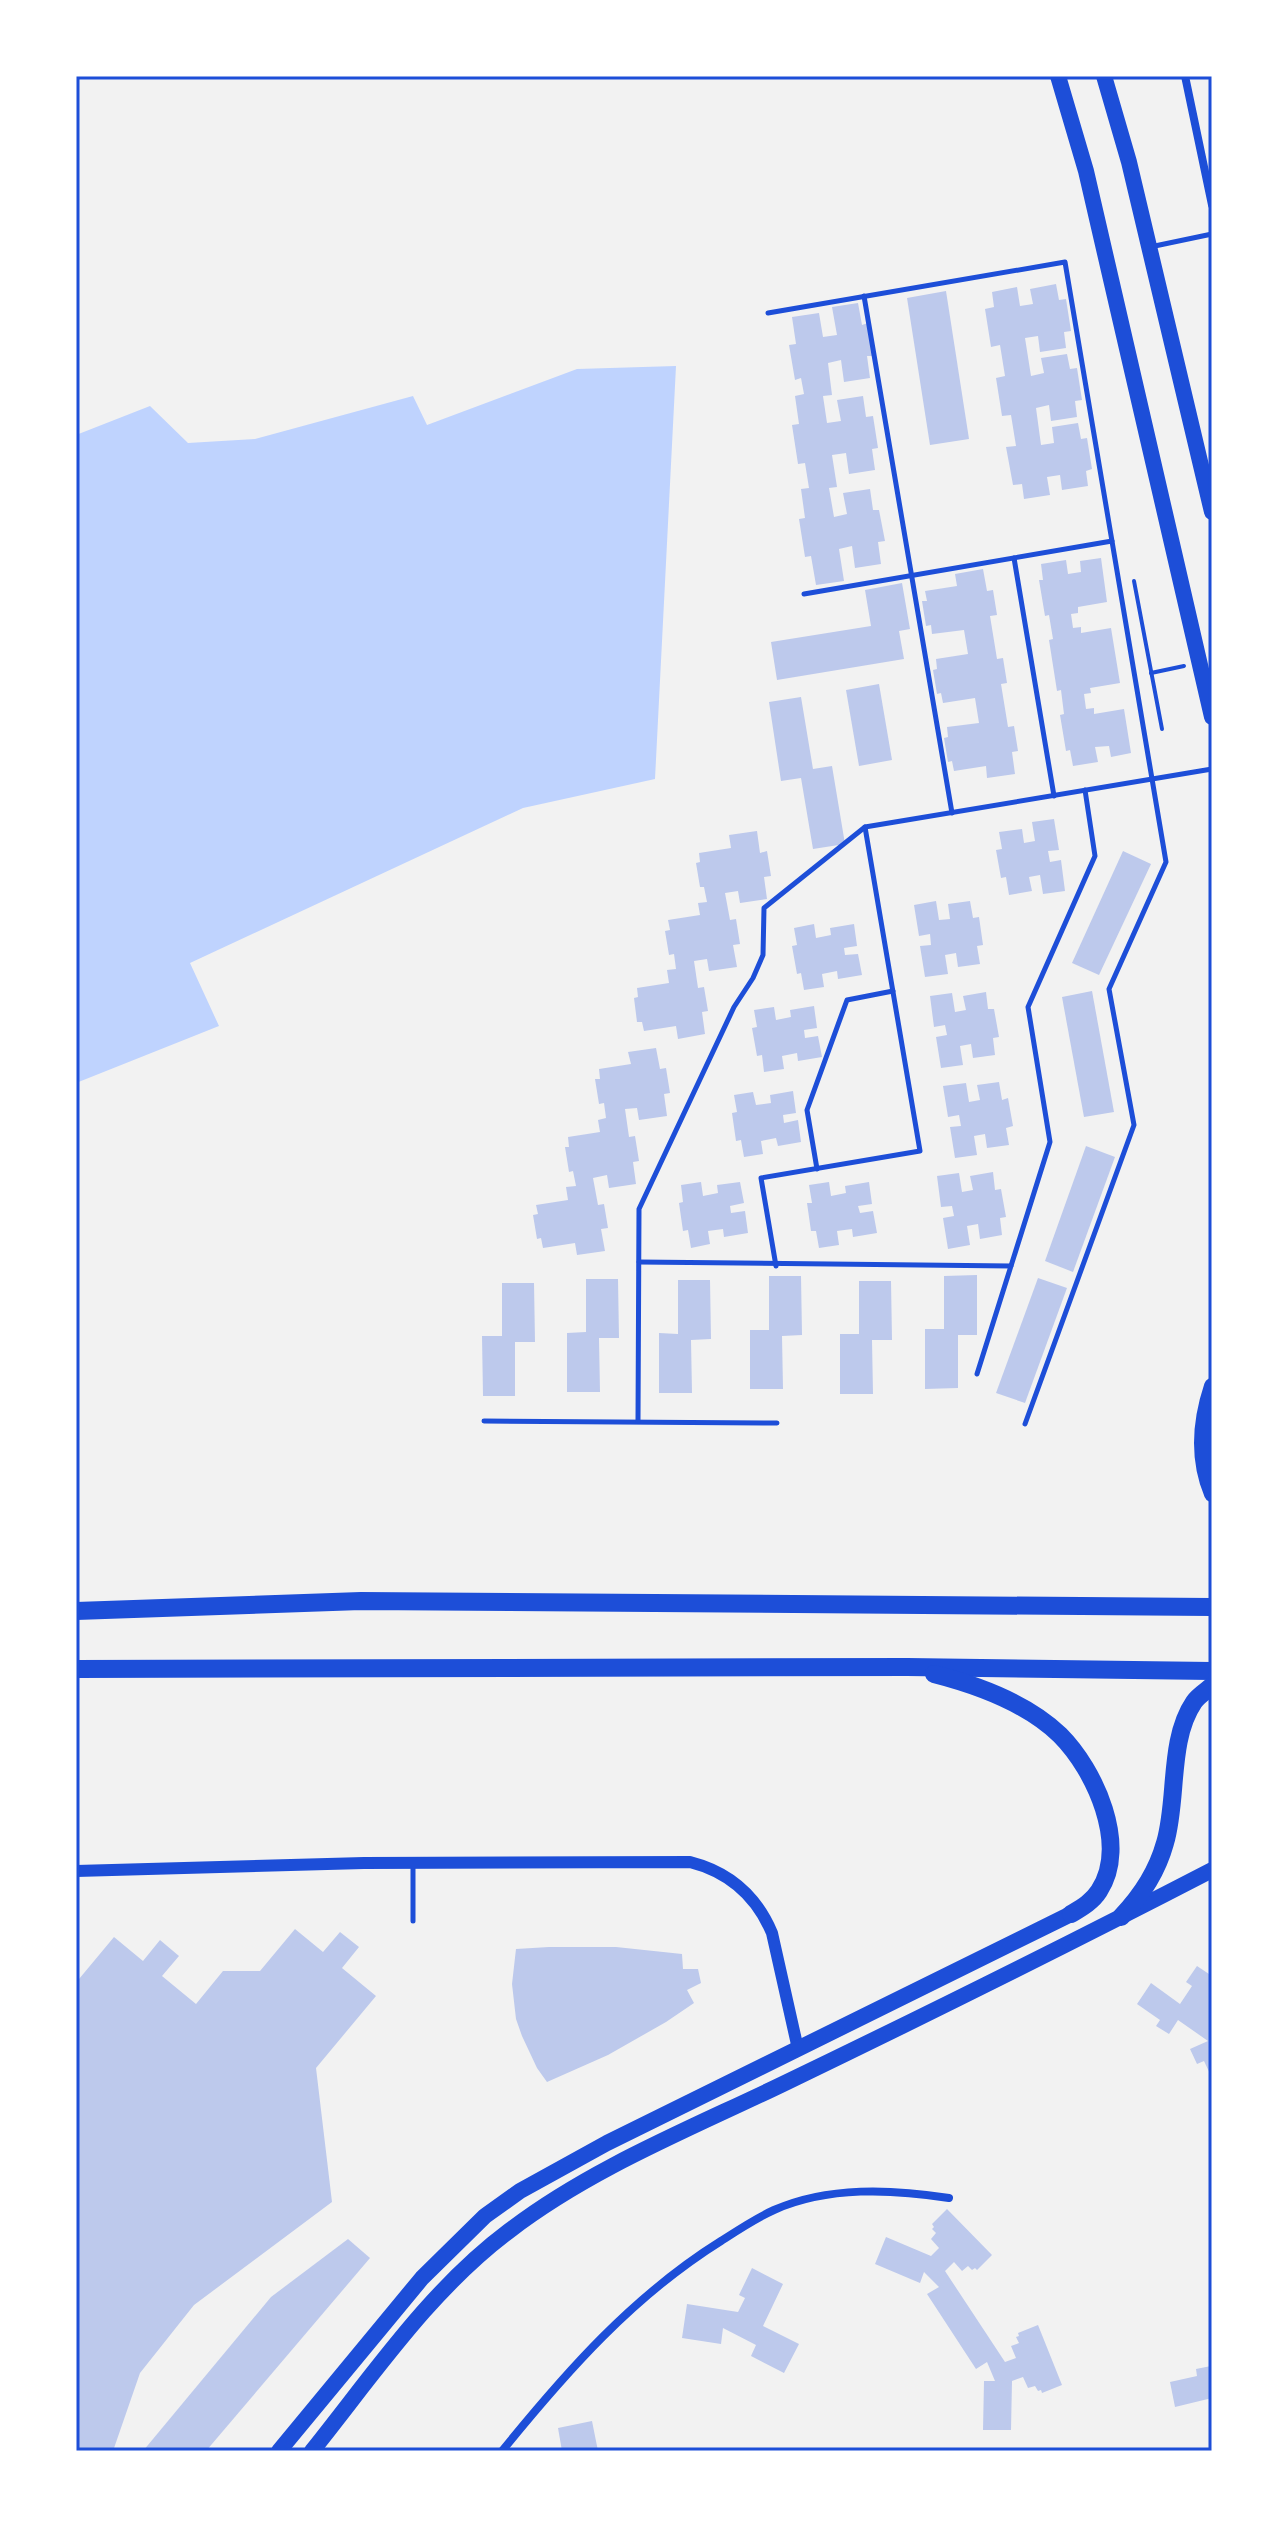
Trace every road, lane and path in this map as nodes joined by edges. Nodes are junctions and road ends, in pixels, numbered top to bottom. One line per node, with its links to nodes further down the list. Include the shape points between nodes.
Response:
1 (1058, 76): 15 (main road, via 1086,171)
2 (1104, 76): 6 (main road)
3 (1185, 76): 4 (street)
4 (1212, 205)
5 (1212, 234): 6 (lane)
6 (1149, 247): 9 (main road)
7 (864, 296): 8 (lane); 10 (lane, via 1065,262); 12 (lane)
8 (768, 313)
9 (1212, 512)
10 (1112, 541): 11 (lane); 18 (lane)
11 (1014, 558): 12 (lane); 20 (lane)
12 (911, 575): 14 (lane); 21 (lane)
13 (1133, 575): 16 (path)
14 (804, 594)
15 (1212, 717)
16 (1162, 729)
17 (1212, 769): 18 (lane)
18 (1152, 779): 19 (lane); 33 (lane, via 1166,862 1109,989 1134,1125)
19 (1085, 790): 20 (lane); 27 (lane, via 1095,856 1028,1007 1050,1142)
20 (1054, 796): 21 (lane)
21 (952, 813): 22 (lane)
22 (865, 827): 23 (lane); 25 (lane, via 764,908 763,955 639,1209)
23 (893, 991): 24 (lane, via 847,1000 807,1110); 24 (lane, via 920,1151)
24 (817, 1169): 26 (lane, via 761,1178)
25 (639, 1262): 26 (lane); 31 (lane)
26 (776, 1266): 27 (lane)
27 (1011, 1266): 28 (lane)
28 (977, 1374)
29 (1212, 1386): 34 (main road, via 1201,1437)
30 (484, 1421): 31 (lane)
31 (638, 1421): 32 (lane)
32 (777, 1423)
33 (1025, 1424)
34 (1212, 1494)
35 (1212, 1607): 36 (highway, via 361,1601)
36 (76, 1611)
37 (907, 1667): 38 (highway); 39 (highway); 44 (highway, via 979,1689 1030,1713 1060,1735 1094,1783 1109,1838 1106,1877 1098,1894)
38 (76, 1669)
39 (1212, 1671)
40 (1212, 1686): 45 (highway, via 1194,1701 1182,1726 1166,1840 1154,1875)
41 (413, 1862): 43 (street); 46 (lane); 47 (street, via 674,1861 720,1873 746,1892 772,1933)
42 (1212, 1870): 45 (main road)
43 (76, 1871)
44 (1071, 1914): 47 (main road)
45 (1121, 1917): 50 (main road, via 615,2166 541,2208 488,2248 434,2300)
46 (413, 1921)
47 (798, 2049): 49 (main road, via 563,2165 485,2216 412,2290)
48 (949, 2198): 51 (street, via 890,2191 832,2195 775,2209 750,2223 703,2252 627,2312 577,2361)
49 (279, 2451)
50 (312, 2451)
51 (502, 2451)

